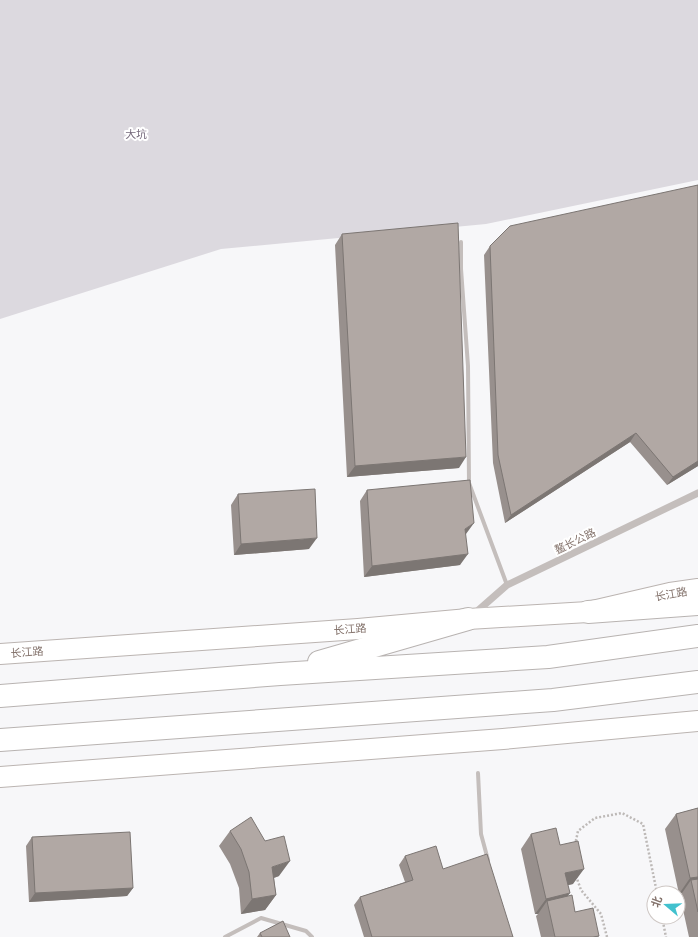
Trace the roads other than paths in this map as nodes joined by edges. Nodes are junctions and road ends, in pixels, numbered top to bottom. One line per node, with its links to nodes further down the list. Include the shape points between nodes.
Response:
1 (461, 242): 3 (street, via 468,366 469,482)
2 (698, 493): 3 (street, 鳌长公路)
3 (507, 586): 7 (street, 鳌长公路)
4 (698, 589): 6 (main road, 长江路)
5 (698, 604): 6 (highway)
6 (588, 612): 7 (main road, 长江路)
7 (468, 619): 9 (main road, 长江路, via 350,630); 10 (highway)
8 (698, 636): 10 (highway, via 548,657)
9 (0, 654)
10 (280, 674): 12 (highway)
11 (698, 682): 14 (highway, via 553,700)
12 (0, 696)
13 (698, 721): 16 (main road, via 503,739)
14 (0, 740)
15 (478, 773): 17 (street, via 481,834)
16 (0, 777)
17 (490, 864)
18 (225, 937): 19 (street, via 261,918 306,931)
19 (312, 937)

